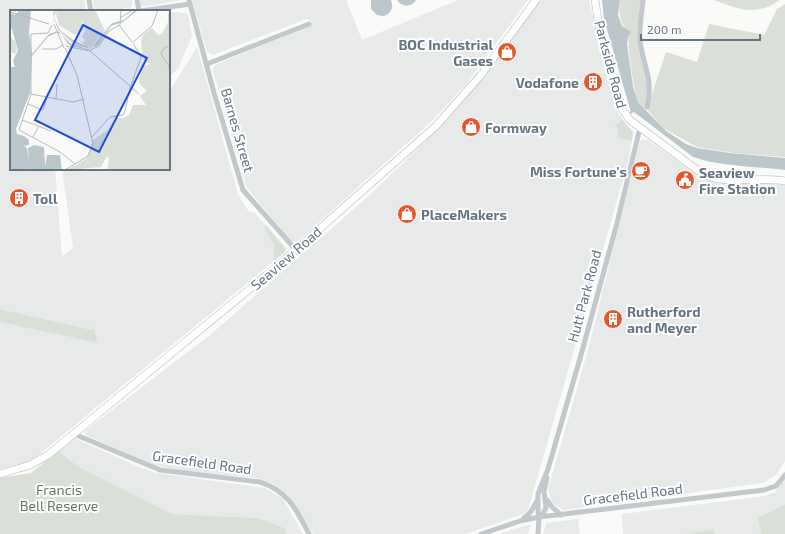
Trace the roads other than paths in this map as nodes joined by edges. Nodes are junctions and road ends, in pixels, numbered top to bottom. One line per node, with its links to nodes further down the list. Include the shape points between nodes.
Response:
1 (89, 0): 7 (street)
2 (137, 0): 8 (street)
3 (536, 0): 15 (main road, Seaview Road, via 481,75 442,120)
4 (595, 0): 13 (main road, Parkside Road, via 599,27 622,109)
5 (643, 0): 12 (street, via 640,34 650,80)
6 (190, 2): 9 (street); 11 (street, Barnes Street)
7 (91, 10)
8 (140, 10)
9 (146, 10)
10 (309, 24): 11 (street)
11 (208, 64): 15 (street, Barnes Street, via 214,93 245,192)
12 (647, 107)
13 (640, 128): 14 (main road, Parkside Road, via 708,176 742,182 768,179); 17 (street, Hutt Park Road, via 616,227)
14 (785, 181)
15 (296, 250): 16 (main road, Seaview Road)
16 (74, 434): 18 (main road, Seaview Road, via 41,460 24,468); 25 (street, Gracefield Road, via 160,470 270,485 290,500)
17 (548, 469): 20 (street, Hutt Park Road); 21 (street, Hutt Park Road)
18 (0, 474)
19 (785, 475): 22 (street, Gracefield Road, via 776,486 764,490)
20 (545, 496): 22 (street); 23 (street, Hutt Park Road, via 546,508)
21 (538, 499): 23 (street, Hutt Park Road); 24 (street, Hutt Park Road, via 530,513)
22 (561, 515): 23 (street, Gracefield Road)
23 (540, 517): 24 (street, Gracefield Road); 27 (street)
24 (520, 521): 26 (street, Gracefield Road)
25 (309, 534)
26 (481, 534)
27 (538, 534)

